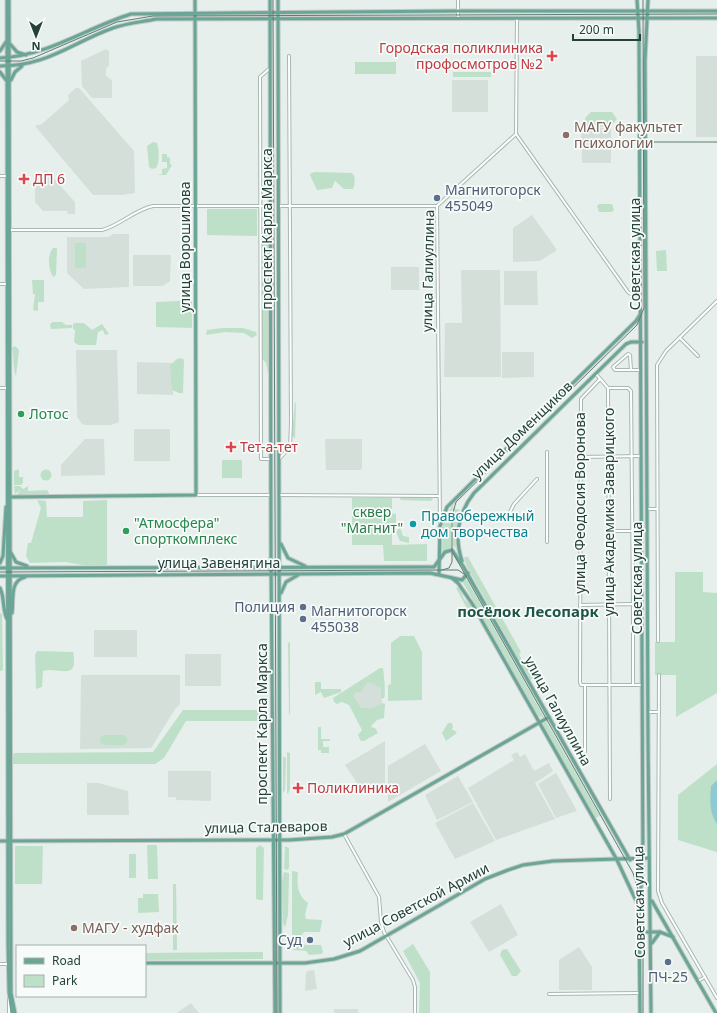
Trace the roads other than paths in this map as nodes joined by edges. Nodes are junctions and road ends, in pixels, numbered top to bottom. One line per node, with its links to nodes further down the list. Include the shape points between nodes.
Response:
1 (8, 0): 23 (main road)
2 (195, 0): 14 (main road, улица Ворошилова)
3 (270, 0): 12 (main road, проспект Карла Маркса)
4 (278, 0): 13 (main road, проспект Карла Маркса)
5 (458, 0): 8 (street)
6 (637, 0): 9 (main road, Советская улица)
7 (648, 0): 10 (main road, Советская улица)
8 (458, 11): 9 (main road); 13 (main road); 15 (street)
9 (638, 11): 10 (main road); 17 (main road, Советская улица)
10 (647, 11): 11 (main road); 18 (main road, Советская улица)
11 (717, 11)
12 (270, 12): 13 (main road); 14 (main road); 20 (main road, проспект Карла Маркса)
13 (278, 12): 21 (main road, проспект Карла Маркса)
14 (195, 13): 22 (main road, улица Ворошилова); 25 (main road, via 131,14)
15 (458, 18): 16 (main road); 21 (main road)
16 (517, 18): 17 (main road); 35 (street)
17 (639, 18): 18 (main road); 37 (main road, Советская улица)
18 (646, 18): 19 (main road); 36 (main road, Советская улица)
19 (717, 18)
20 (270, 19): 21 (main road); 22 (main road); 32 (main road, проспект Карла Маркса)
21 (278, 19): 44 (main road, проспект Карла Маркса)
22 (196, 20): 29 (main road, via 156,19 124,25 44,60); 41 (main road, улица Ворошилова)
23 (8, 41): 24 (main road); 25 (main road, via 17,52); 28 (main road)
24 (0, 51)
25 (28, 55): 28 (main road)
26 (289, 56): 40 (street, проспект Карла Маркса)
27 (0, 58): 28 (main road)
28 (8, 58): 31 (main road)
29 (24, 65): 31 (main road); 34 (main road, via 15,72)
30 (0, 66): 31 (main road)
31 (8, 66): 34 (main road)
32 (270, 68): 42 (street, проспект Карла Маркса, via 260,77); 43 (main road, проспект Карла Маркса)
33 (0, 72): 34 (main road)
34 (8, 84): 39 (main road)
35 (516, 134): 45 (street, улица Галиуллина); 49 (street, via 628,292)
36 (646, 143): 37 (main road); 50 (main road, Советская улица)
37 (640, 144): 49 (main road, Советская улица)
38 (0, 176): 39 (street)
39 (8, 176): 46 (main road)
40 (290, 205): 44 (street); 45 (street); 70 (street, проспект Карла Маркса, via 290,447)
41 (196, 206): 42 (street); 46 (street, via 147,207 102,230); 72 (main road, улица Ворошилова)
42 (260, 206): 43 (street); 69 (street, проспект Карла Маркса, via 261,459)
43 (271, 206): 44 (main road); 69 (main road, проспект Карла Маркса)
44 (278, 206): 70 (main road, проспект Карла Маркса)
45 (437, 206): 75 (street, улица Галиуллина)
46 (8, 230): 48 (main road); 62 (main road)
47 (0, 284): 48 (street)
48 (6, 284): 62 (main road)
49 (640, 295): 50 (main road); 52 (main road, Советская улица)
50 (646, 295): 55 (main road, Советская улица)
51 (717, 302): 53 (street)
52 (640, 313): 54 (main road, Советская улица); 81 (main road, улица Доменщиков, via 636,321 469,483)
53 (680, 338): 56 (street); 79 (street, via 660,359 655,372)
54 (640, 342): 55 (main road, улица Доменщиков); 58 (main road, Советская улица); 59 (main road, улица Доменщиков, via 626,344)
55 (646, 342): 78 (main road, Советская улица)
56 (698, 356)
57 (631, 370): 57 (street, via 616,370 613,368 628,354); 58 (street)
58 (641, 370): 65 (main road, Советская улица)
59 (596, 374): 60 (street, улица Академика Заварицкого); 93 (main road, улица Доменщиков, via 471,496 462,515 458,532 458,551)
60 (600, 378): 63 (street, улица Академика Заварицкого); 66 (street, улица Феодосия Воронова, via 581,398)
61 (0, 388): 62 (street)
62 (9, 388): 76 (main road)
63 (608, 388): 67 (street, улица Академика Заварицкого); 68 (street, via 628,388 631,391)
64 (547, 452): 87 (street)
65 (641, 456): 68 (street); 89 (main road, Советская улица)
66 (580, 457): 67 (street); 112 (street, улица Феодосия Воронова)
67 (608, 457): 68 (street); 84 (street, улица Академика Заварицкого)
68 (631, 457): 85 (street)
69 (272, 459): 73 (main road, проспект Карла Маркса)
70 (279, 459): 74 (main road, проспект Карла Маркса)
71 (537, 479): 82 (street, via 514,504)
72 (196, 495): 73 (street); 76 (main road)
73 (272, 495): 94 (main road, проспект Карла Маркса)
74 (279, 495): 75 (street); 86 (main road, проспект Карла Маркса)
75 (439, 496): 80 (street, улица Галиуллина)
76 (9, 497): 77 (main road); 88 (main road)
77 (7, 502): 92 (main road, via 3,556); 98 (main road)
78 (648, 509): 79 (street); 90 (main road, Советская улица)
79 (657, 509): 115 (street)
80 (439, 510): 81 (street); 83 (street, улица Галиуллина)
81 (445, 510): 83 (main road, улица Доменщиков)
82 (509, 514)
83 (440, 526): 91 (main road, улица Галиуллина)
84 (608, 531): 85 (street); 113 (street, улица Академика Заварицкого)
85 (632, 531): 111 (street)
86 (280, 540): 95 (main road, проспект Карла Маркса); 96 (main road, via 288,558)
87 (547, 542)
88 (10, 547): 98 (main road); 99 (main road, улица Завенягина, via 16,562)
89 (641, 556): 90 (main road); 119 (main road, Советская улица)
90 (648, 556): 122 (main road, Советская улица)
91 (439, 561): 93 (main road, улица Галиуллина, via 445,552 452,550); 96 (main road, улица Завенягина, via 428,567); 104 (main road, улица Галиуллина)
92 (0, 563)
93 (464, 566): 100 (main road, улица Галиуллина)
94 (271, 567): 95 (main road, улица Завенягина); 99 (main road, улица Завенягина); 101 (main road, проспект Карла Маркса)
95 (280, 567): 96 (main road, улица Завенягина); 102 (main road, проспект Карла Маркса)
96 (308, 567)
97 (0, 568): 98 (main road, улица Завенягина)
98 (9, 568): 99 (main road, улица Завенягина); 107 (main road)
99 (33, 568)
100 (468, 573): 108 (main road, via 462,580); 124 (main road, улица Галиуллина)
101 (271, 574): 102 (main road, улица Завенягина); 105 (main road, улица Завенягина); 129 (main road, проспект Карла Маркса)
102 (280, 574): 103 (main road, улица Завенягина); 110 (main road, проспект Карла Маркса)
103 (300, 574): 104 (main road, улица Завенягина); 110 (main road, via 286,582)
104 (438, 574): 108 (main road)
105 (33, 575): 107 (main road, улица Завенягина); 114 (main road, via 20,578 15,585)
106 (0, 576): 107 (main road, улица Завенягина)
107 (9, 576): 114 (main road)
108 (451, 577): 125 (main road, улица Галиуллина, via 473,605)
109 (0, 588): 114 (main road, via 4,613)
110 (280, 599): 130 (main road, проспект Карла Маркса)
111 (633, 604): 113 (street); 120 (street)
112 (580, 605): 113 (street); 117 (street, улица Феодосия Воронова, via 580,684)
113 (609, 605): 118 (street, улица Академика Заварицкого)
114 (9, 621): 132 (main road)
115 (658, 641)
116 (659, 675): 123 (street)
117 (585, 685): 118 (street); 126 (street)
118 (609, 685): 120 (street); 127 (street, улица Академика Заварицкого)
119 (641, 685): 120 (street); 121 (main road, Советская улица)
120 (633, 686)
121 (641, 712): 122 (main road); 133 (main road, Советская улица)
122 (647, 712): 123 (street); 134 (main road, Советская улица)
123 (659, 712): 150 (street, via 658,891 662,903)
124 (549, 717): 125 (main road, улица Сталеваров); 136 (main road, улица Галиуллина)
125 (539, 722): 128 (main road, улица Сталеваров); 135 (main road, улица Галиуллина)
126 (585, 752)
127 (610, 799)
128 (344, 834): 130 (main road, улица Сталеваров, via 323,838); 142 (street, via 379,897 382,927)
129 (274, 840): 130 (main road, улица Сталеваров); 132 (main road, улица Сталеваров); 146 (main road, проспект Карла Маркса)
130 (280, 840): 147 (main road, проспект Карла Маркса)
131 (0, 841): 132 (main road, улица Сталеваров)
132 (10, 841): 149 (main road)
133 (642, 858): 134 (main road, улица Советской Армии); 136 (main road, улица Советской Армии); 138 (main road, Советская улица)
134 (649, 858): 137 (main road, Советская улица)
135 (617, 860): 136 (main road, улица Советской Армии); 138 (main road, Советская улица); 142 (main road, улица Советской Армии, via 558,860 508,870 485,879)
136 (630, 860)
137 (651, 899): 140 (main road, Советская улица); 143 (main road)
138 (639, 906): 139 (main road, Советская улица)
139 (640, 932): 140 (main road); 152 (main road, Советская улица)
140 (651, 932): 141 (main road); 144 (main road, Советская улица)
141 (660, 932): 143 (main road); 144 (main road)
142 (386, 936): 147 (main road, улица Советской Армии, via 360,951 334,959); 159 (street, via 413,980)
143 (674, 938): 151 (main road)
144 (651, 945): 161 (main road, Советская улица)
145 (146, 963): 146 (main road, улица Советской Армии)
146 (274, 963): 147 (main road, улица Советской Армии); 157 (main road, проспект Карла Маркса)
147 (280, 963): 158 (main road, проспект Карла Маркса)
148 (0, 964): 149 (street)
149 (12, 964): 155 (main road, via 9,992); 156 (main road)
150 (705, 977): 151 (street); 154 (street)
151 (698, 981): 162 (main road)
152 (641, 993): 153 (street); 160 (main road, Советская улица)
153 (549, 994)
154 (717, 998)
155 (11, 1013)
156 (15, 1013)
157 (275, 1013)
158 (280, 1013)
159 (415, 1013)
160 (640, 1013)
161 (651, 1013)
162 (716, 1013)

